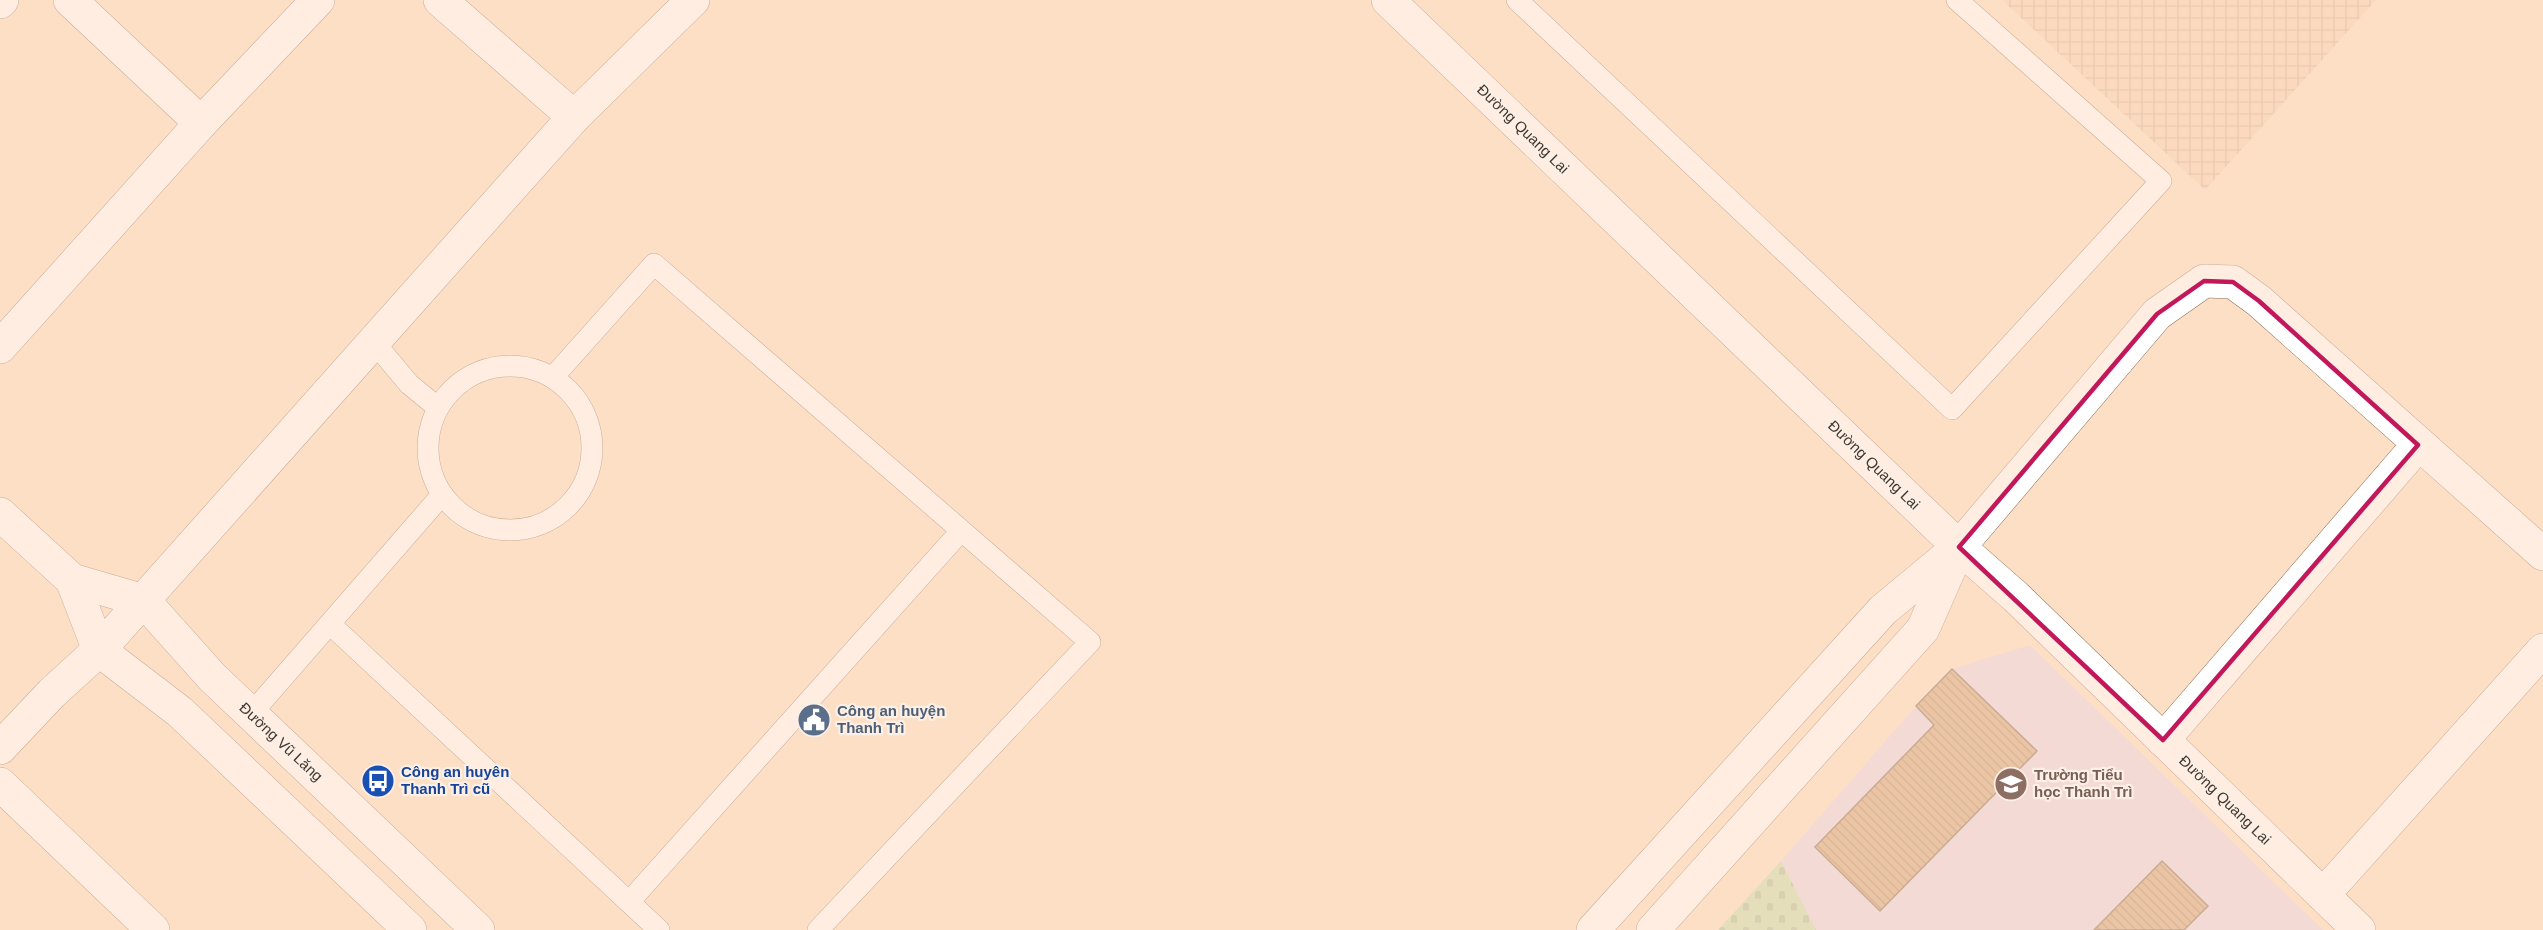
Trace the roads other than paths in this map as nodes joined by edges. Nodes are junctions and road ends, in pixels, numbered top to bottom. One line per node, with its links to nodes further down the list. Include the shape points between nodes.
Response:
1 (70, 0): 9 (street)
2 (318, 0): 9 (street)
3 (440, 0): 8 (street)
4 (693, 0): 8 (street)
5 (1388, 0): 18 (street, Đường Quang Lai)
6 (1517, 0): 7 (lane, via 1952,409 2161,181)
7 (1957, 0)
8 (574, 117): 10 (street)
9 (201, 123): 11 (street)
10 (373, 341): 13 (lane, via 409,384); 21 (street)
11 (0, 347)
12 (554, 376): 13 (lane, via 511,364 468,376); 15 (lane, via 586,413 593,462 571,506 529,531 499,529 480,527); 17 (lane, via 654,264)
13 (437, 407): 15 (lane, via 425,453)
14 (2418, 445): 18 (street, via 2259,301 2233,282 2204,281 2157,314); 19 (street); 26 (street)
15 (440, 497): 22 (lane)
16 (0, 514): 20 (street)
17 (961, 531): 30 (lane); 35 (lane, via 1090,642)
18 (1959, 547): 26 (street, Đường Quang Lai); 36 (street, via 1883,610); 37 (street, via 1923,629)
19 (2543, 554)
20 (72, 580): 21 (street); 23 (street)
21 (144, 601): 23 (street); 25 (street, Đường Vũ Lăng)
22 (330, 624): 25 (lane); 30 (lane)
23 (99, 650): 27 (street); 32 (street, via 180,712)
24 (2543, 650): 29 (street)
25 (251, 714): 33 (street, Đường Vũ Lăng)
26 (2163, 740): 29 (street, Đường Quang Lai)
27 (0, 748)
28 (0, 784): 31 (street)
29 (2323, 895): 38 (street, Đường Quang Lai)
30 (629, 902): 34 (lane)
31 (153, 930)
32 (410, 930)
33 (478, 930)
34 (659, 930)
35 (818, 930)
36 (1593, 930)
37 (1653, 930)
38 (2359, 930)

